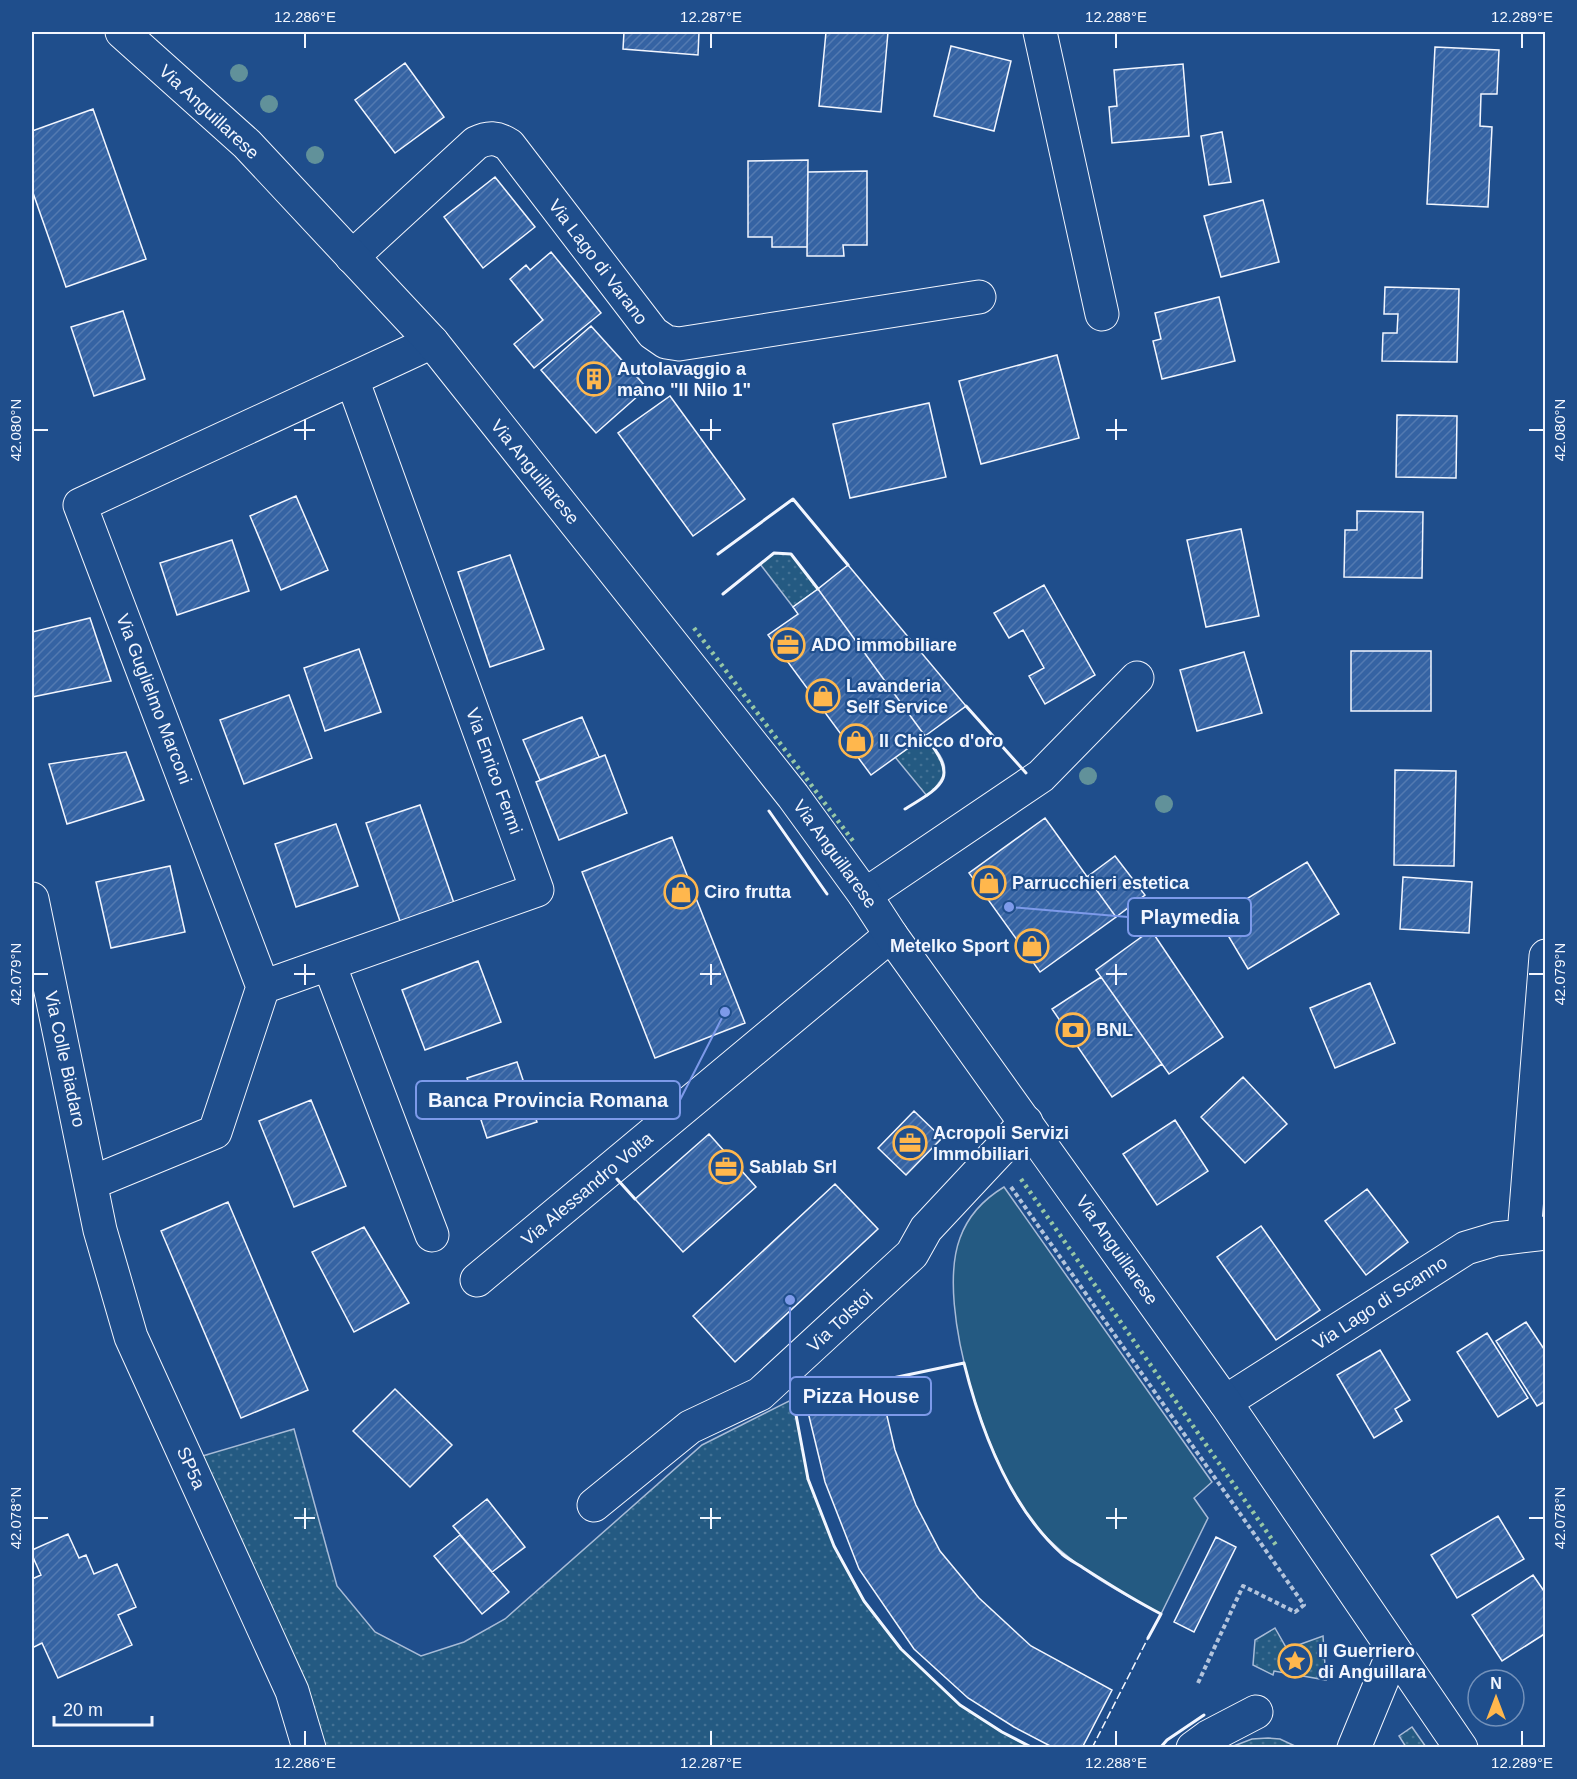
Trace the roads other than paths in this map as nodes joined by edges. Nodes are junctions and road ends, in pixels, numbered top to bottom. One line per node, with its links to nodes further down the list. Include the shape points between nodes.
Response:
1 (122, 32): 3 (street, Via Anguillarese, via 247,144)
2 (1040, 32): 5 (street)
3 (352, 257): 4 (street, Via Lago di Varano, via 476,143 494,138 508,145 652,333 666,342 679,344); 6 (street, Via Anguillarese)
4 (979, 297)
5 (1102, 314)
6 (432, 342): 7 (street, Via Guglielmo Marconi); 9 (street, Via Anguillarese, via 788,790)
7 (352, 379): 13 (street, Via Enrico Fermi, via 537,890); 14 (street, Via Guglielmo Marconi, via 80,505)
8 (1137, 678): 9 (street, via 1041,776)
9 (865, 895): 11 (street, Via Anguillarese)
10 (32, 899): 16 (street, Via Colle Biadaro)
11 (891, 935): 15 (street, Via Anguillarese); 19 (street, Via Alessandro Volta)
12 (1545, 956): 17 (street)
13 (329, 964): 14 (street, Via Enrico Fermi); 18 (street)
14 (263, 987): 16 (street, via 215,1132)
15 (1026, 1122): 20 (street, Via Anguillarese); 21 (street, Via Tolstoi, via 926,1229 912,1254 760,1394 690,1427)
16 (91, 1182): 25 (street, SP5a, via 100,1230 131,1336 292,1691)
17 (1535, 1234): 20 (street, Via Lago di Scanno, via 1466,1248)
18 (432, 1235)
19 (477, 1281)
20 (1226, 1402): 22 (street, Via Anguillarese)
21 (594, 1505)
22 (1394, 1651): 24 (street); 27 (street, Via Anguillarese)
23 (1256, 1712): 26 (street)
24 (1357, 1746)
25 (309, 1748)
26 (1193, 1748)
27 (1461, 1748)

